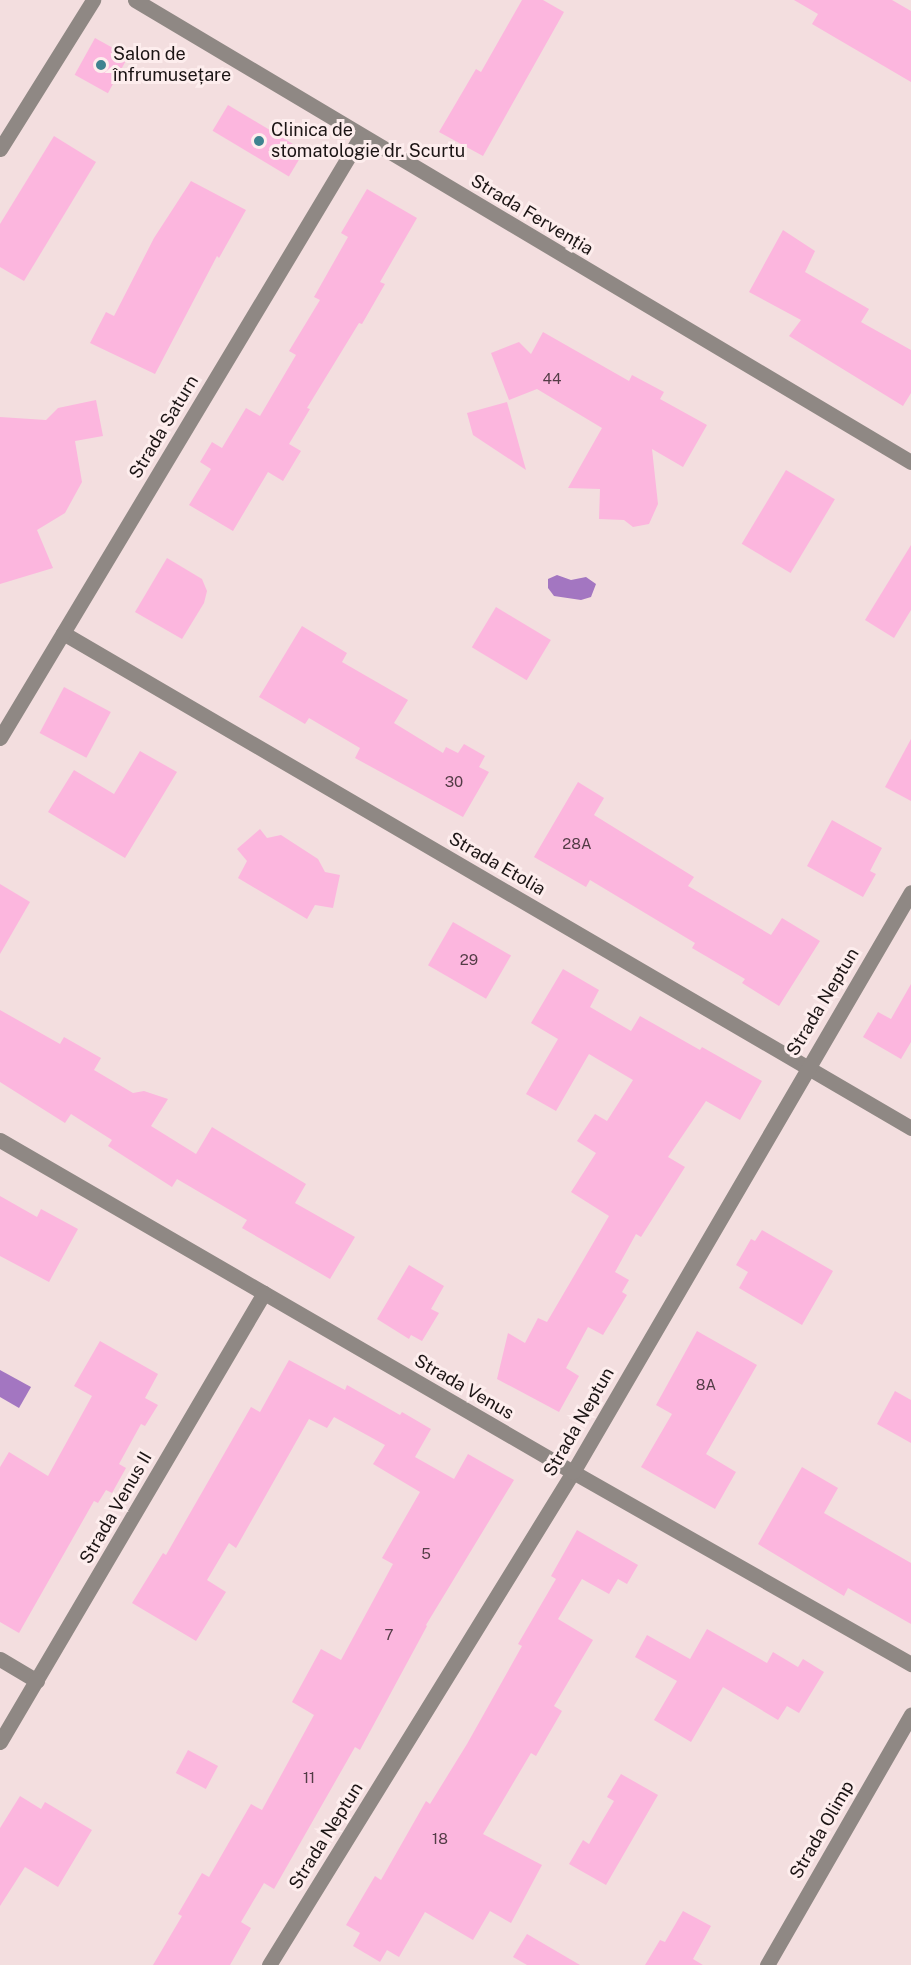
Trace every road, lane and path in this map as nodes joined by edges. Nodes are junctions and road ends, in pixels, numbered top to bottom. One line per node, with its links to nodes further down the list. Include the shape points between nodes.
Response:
1 (93, 0): 4 (street)
2 (135, 0): 3 (street, Strada Fervenția)
3 (361, 136): 5 (street, Strada Fervenția); 6 (street, Strada Saturn)
4 (0, 149)
5 (911, 462)
6 (63, 633): 7 (street, Strada Saturn); 9 (street, Strada Etolia)
7 (0, 738)
8 (911, 892): 9 (street, Strada Neptun)
9 (807, 1068): 10 (street, Strada Etolia); 13 (street, Strada Neptun)
10 (911, 1128)
11 (0, 1140): 12 (street, Strada Venus)
12 (264, 1293): 13 (street, Strada Venus); 16 (street, Strada Venus II)
13 (573, 1472): 15 (street, Strada Venus); 19 (street, Strada Neptun)
14 (0, 1659): 16 (street)
15 (911, 1664)
16 (37, 1682): 18 (street, Strada Venus II)
17 (911, 1715): 20 (street, Strada Olimp)
18 (0, 1742)
19 (269, 1965)
20 (767, 1965)

